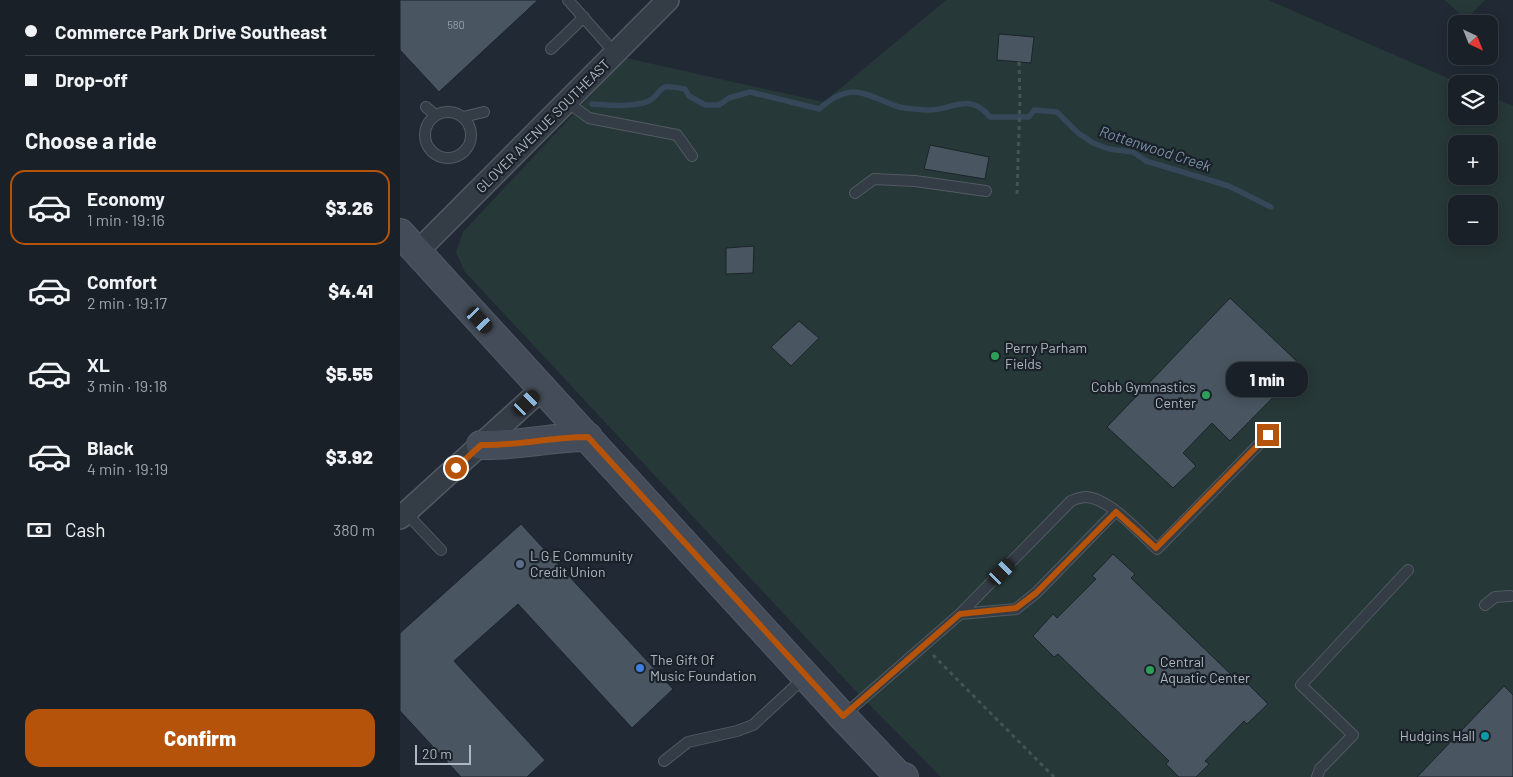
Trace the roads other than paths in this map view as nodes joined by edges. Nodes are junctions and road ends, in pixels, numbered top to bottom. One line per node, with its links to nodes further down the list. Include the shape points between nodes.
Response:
1 (568, 0): 3 (lane)
2 (668, 0): 5 (street, GLOVER AVENUE SOUTHEAST)
3 (584, 18): 4 (lane); 5 (lane)
4 (551, 49)
5 (616, 53): 6 (street, GLOVER AVENUE SOUTHEAST)
6 (567, 102): 11 (lane, via 589,118 677,135); 14 (street, GLOVER AVENUE SOUTHEAST)
7 (426, 107): 9 (lane)
8 (484, 112): 10 (lane)
9 (435, 116): 10 (lane, via 450,111); 10 (lane, via 426,128 426,143 436,155 450,158 463,153 471,142 471,128)
10 (464, 117)
11 (692, 156)
12 (986, 192): 13 (lane, via 915,181 874,179)
13 (855, 193)
14 (409, 243): 15 (main road)
15 (542, 388): 17 (main road); 18 (street)
16 (1268, 435): 19 (lane, via 1156,548)
17 (588, 437): 18 (main road); 26 (main road)
18 (481, 445): 20 (street)
19 (1116, 512): 25 (lane, via 1036,593 1016,608); 25 (lane, via 1092,498 1071,501)
20 (403, 515): 21 (lane)
21 (441, 550)
22 (1408, 570): 30 (lane, via 1301,685 1353,734 1320,769)
23 (1510, 596): 24 (lane, via 1495,597)
24 (1485, 605)
25 (960, 614): 27 (lane)
26 (806, 677): 27 (main road); 28 (lane, via 753,725 688,742)
27 (843, 716): 29 (main road)
28 (664, 762)
29 (899, 776)
30 (1317, 777)

